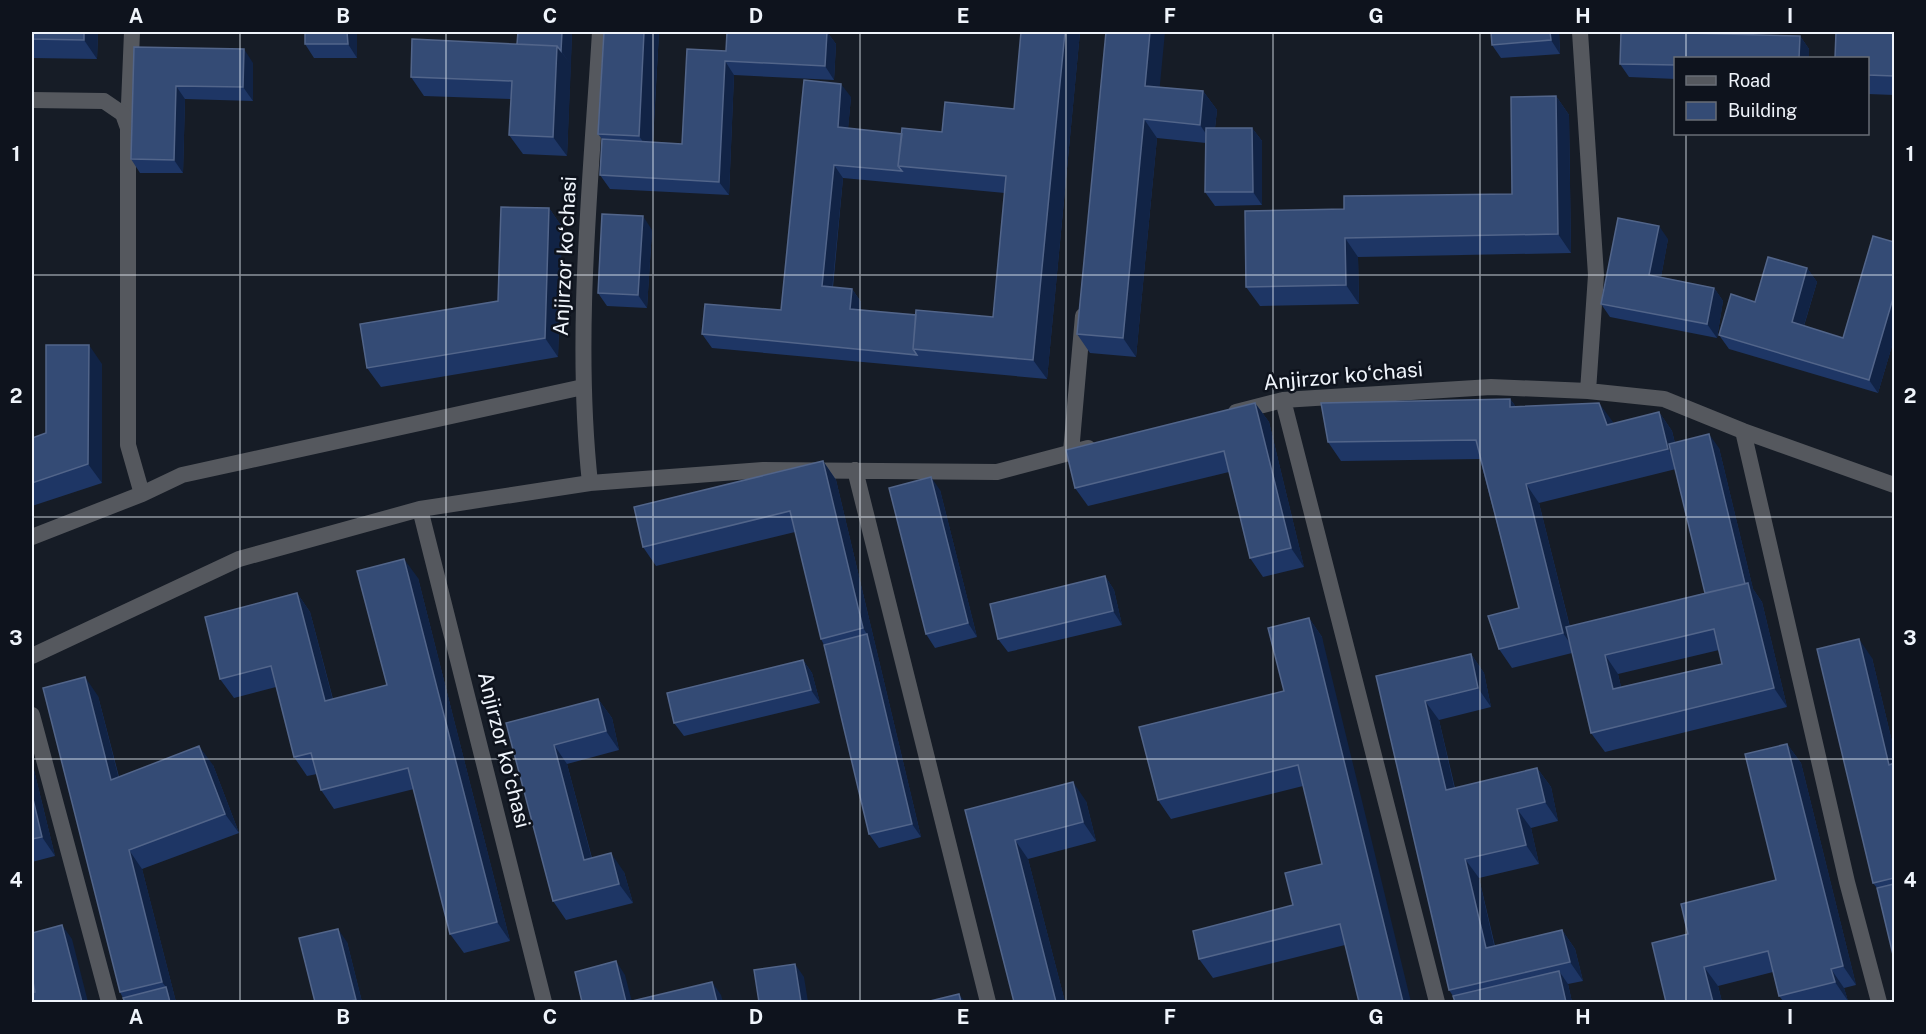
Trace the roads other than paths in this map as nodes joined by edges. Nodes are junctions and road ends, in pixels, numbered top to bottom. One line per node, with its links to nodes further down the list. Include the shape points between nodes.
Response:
1 (132, 32): 5 (street)
2 (600, 32): 7 (street, Anjirzor koʻchasi)
3 (1580, 32): 8 (street, via 1596,274)
4 (32, 100): 5 (street, via 104,101 123,114)
5 (128, 128): 17 (street, via 128,446)
6 (1084, 300): 13 (street)
7 (583, 387): 15 (street, Anjirzor koʻchasi); 17 (street, via 182,475)
8 (1588, 391): 9 (street, Anjirzor koʻchasi, via 1491,387); 11 (street, Anjirzor koʻchasi, via 1664,399)
9 (1283, 400): 10 (street, Anjirzor koʻchasi); 25 (street)
10 (1225, 415)
11 (1743, 431): 16 (street, Anjirzor koʻchasi); 26 (street, via 1847,882)
12 (1104, 444): 13 (street)
13 (1071, 452): 14 (street, via 997,472)
14 (855, 470): 15 (street, via 763,470); 24 (street)
15 (590, 483): 18 (street)
16 (1894, 485)
17 (142, 494): 19 (street)
18 (420, 509): 20 (street, via 239,559); 23 (street, Anjirzor koʻchasi)
19 (32, 537)
20 (32, 656)
21 (32, 715): 22 (street)
22 (109, 1002)
23 (544, 1002)
24 (988, 1002)
25 (1437, 1002)
26 (1879, 1002)

